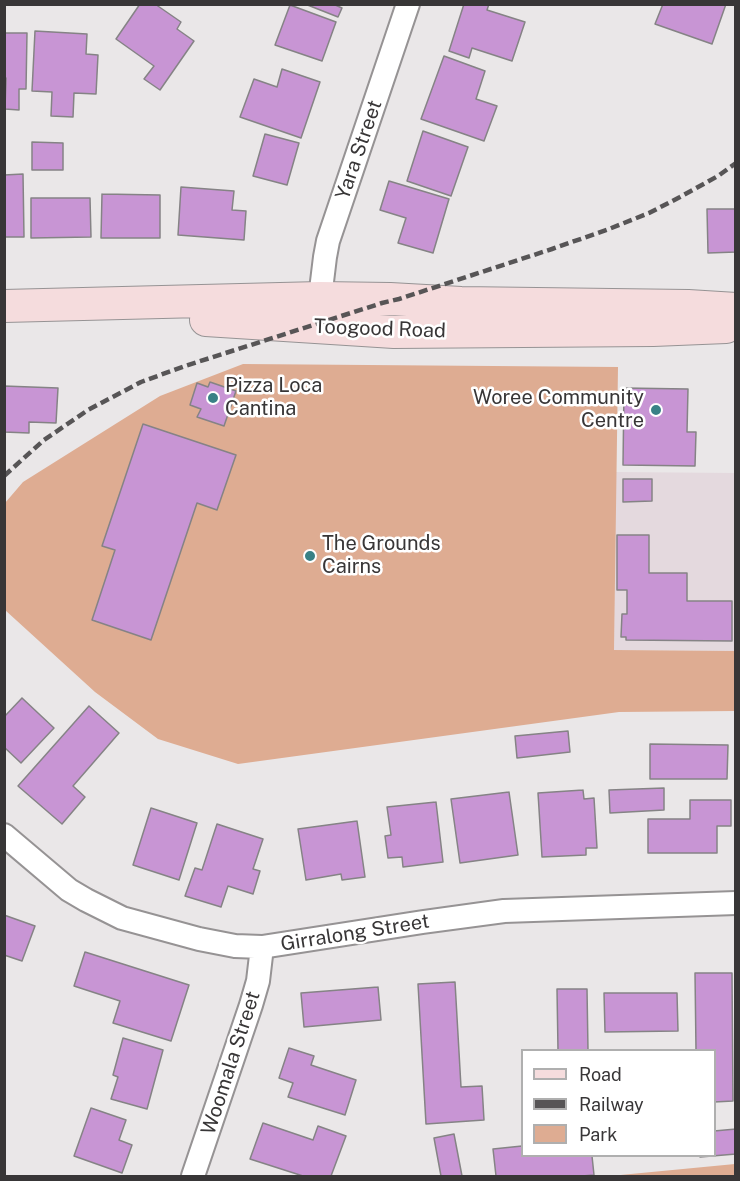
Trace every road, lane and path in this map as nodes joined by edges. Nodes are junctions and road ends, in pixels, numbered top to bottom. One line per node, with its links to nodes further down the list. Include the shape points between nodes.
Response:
1 (408, 4): 4 (street, Yara Street, via 328,241)
2 (15, 306): 4 (street, Toogood Road)
3 (735, 309): 4 (street, Toogood Road, via 390,299)
4 (320, 313): 5 (street, Toogood Road, via 394,332)
5 (735, 326)
6 (4, 835): 8 (street, Girralong Street, via 69,890 122,918 200,939)
7 (735, 903): 8 (street, Girralong Street, via 504,911)
8 (262, 947): 9 (street, Woomala Street, via 251,1005)
9 (193, 1176)

